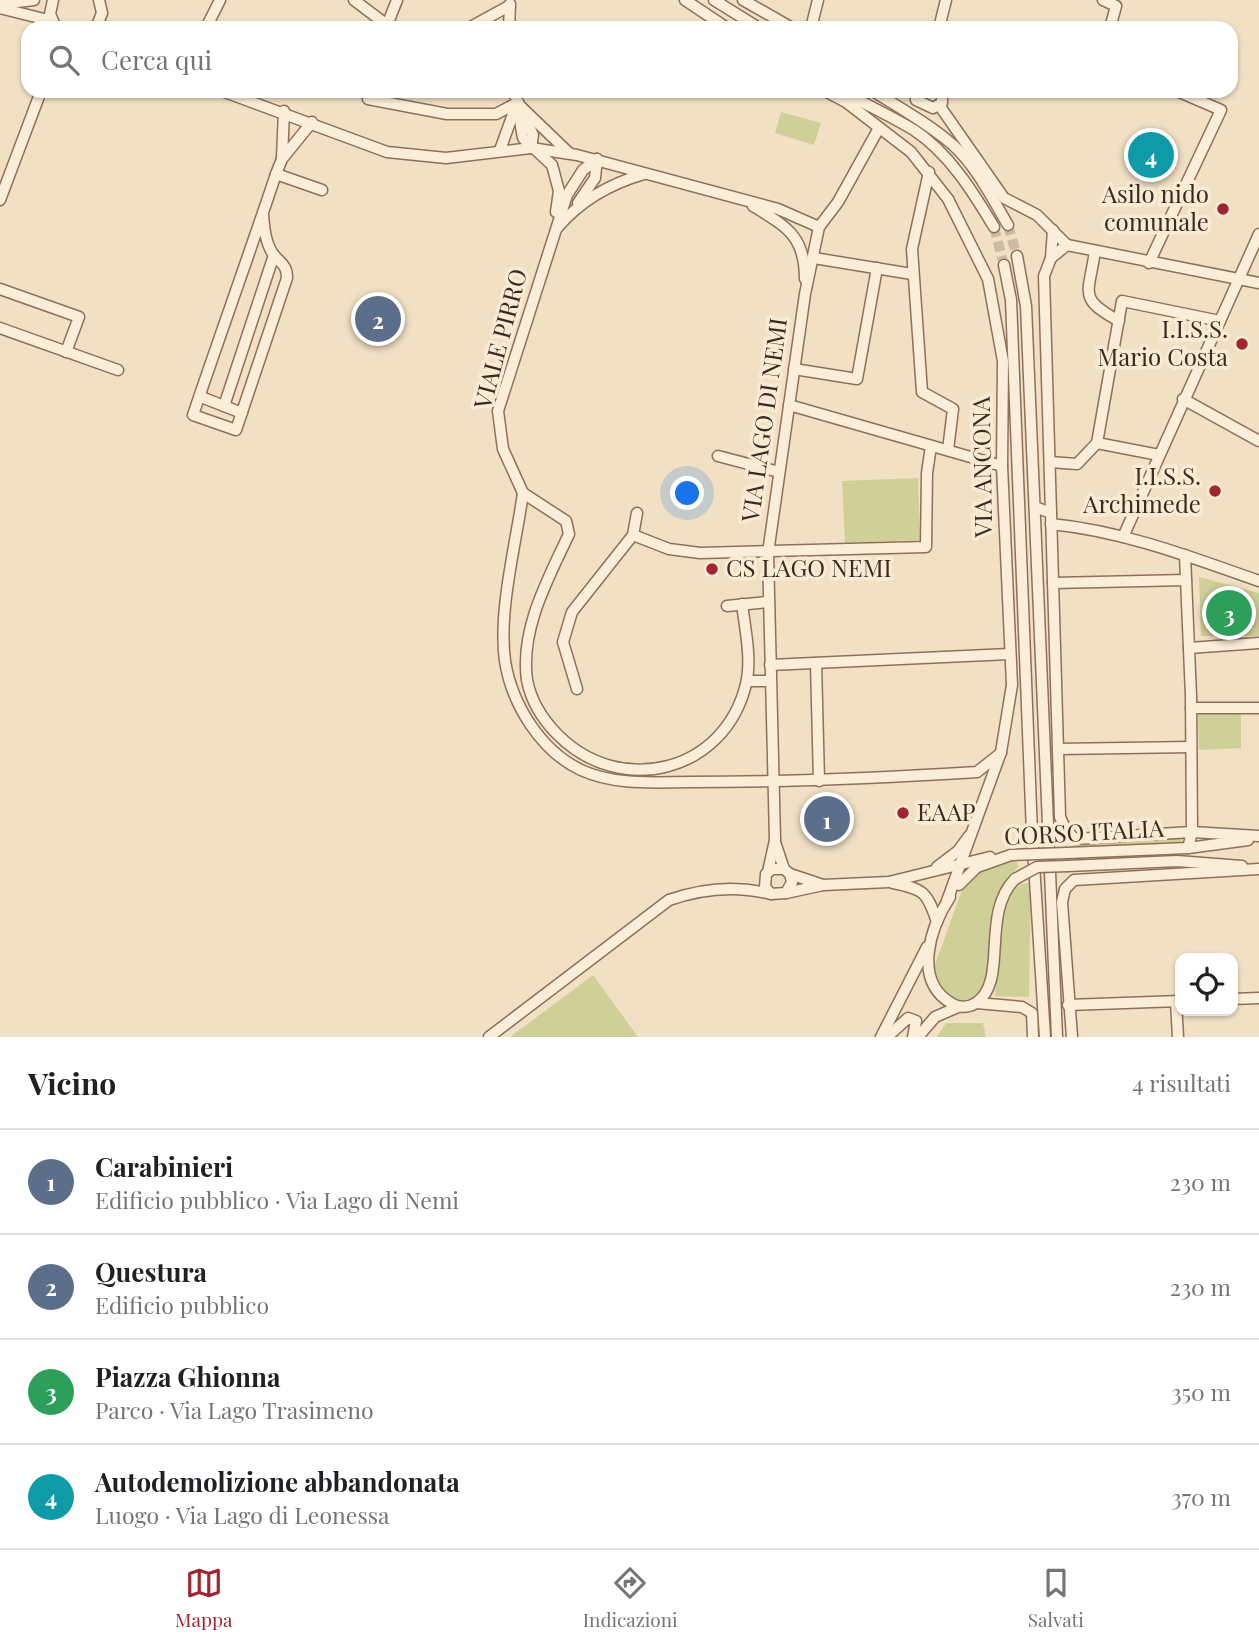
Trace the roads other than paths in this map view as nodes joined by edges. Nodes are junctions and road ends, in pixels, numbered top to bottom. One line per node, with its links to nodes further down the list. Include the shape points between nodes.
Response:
1 (34, 0): 13 (street)
2 (53, 0): 15 (street)
3 (220, 0): 16 (street)
4 (354, 0): 17 (street)
5 (397, 0): 18 (street)
6 (685, 0): 21 (street)
7 (714, 0): 22 (street)
8 (743, 0): 23 (street)
9 (818, 0): 24 (street)
10 (946, 0): 25 (street)
11 (1103, 0): 26 (street, via 1116,6)
12 (510, 3): 19 (street); 20 (street)
13 (0, 6): 14 (street)
14 (40, 21)
15 (54, 21)
16 (210, 21)
17 (382, 21)
18 (392, 21)
19 (480, 21)
20 (509, 21)
21 (716, 21)
22 (748, 21)
23 (780, 21)
24 (813, 21)
25 (941, 21)
26 (1112, 21)
27 (36, 98): 51 (street)
28 (244, 98): 39 (street)
29 (368, 98): 37 (street, via 447,114 496,114)
30 (515, 98): 37 (street)
31 (838, 98): 41 (street, VIA ANCONA)
32 (854, 98): 57 (street, via 916,132 945,158)
33 (884, 98): 55 (street, via 955,147 982,180)
34 (916, 98): 38 (street, via 933,108)
35 (944, 98): 38 (street)
36 (1194, 98): 67 (street, via 1221,110)
37 (517, 103): 42 (street, via 533,135); 43 (street); 44 (street)
38 (939, 105): 58 (street, via 1004,198 1037,215)
39 (284, 111): 40 (street); 45 (street)
40 (312, 122): 43 (street, via 387,152 446,158); 45 (street)
41 (879, 128): 47 (street, VIA ANCONA); 56 (street)
42 (531, 148): 43 (street); 44 (street); 59 (street, VIALE PIRRO, via 552,165 559,191)
43 (500, 150)
44 (569, 153): 46 (street)
45 (282, 159): 48 (street)
46 (597, 159): 49 (street); 53 (street, VIALE PIRRO, via 595,177); 59 (street, VIALE PIRRO, via 583,170 567,195)
47 (929, 172): 70 (street, via 912,249); 93 (street, VIA ANCONA, via 948,199 988,279 1003,361)
48 (276, 174): 50 (street); 54 (street)
49 (645, 174): 52 (street); 53 (street, VIALE PIRRO, via 625,179)
50 (322, 190)
51 (0, 200)
52 (746, 202): 56 (street, via 778,209); 74 (street, via 785,227 800,243 805,258)
53 (577, 205): 59 (street, VIALE PIRRO)
54 (263, 214): 63 (street, via 267,243); 81 (street)
55 (1008, 225)
56 (819, 227): 65 (street)
57 (994, 227)
58 (1053, 230): 61 (street); 66 (street)
59 (552, 233): 95 (street, VIALE PIRRO, via 498,411 503,449)
60 (1259, 234): 71 (street)
61 (1067, 245): 62 (street); 66 (street)
62 (1095, 251): 67 (street); 75 (street, via 1088,297 1094,307)
63 (274, 255): 84 (street); 85 (street, via 282,262 287,278)
64 (1017, 256): 96 (street, VIA ANCONA, via 1026,306)
65 (814, 258): 69 (street); 74 (street)
66 (1051, 258): 92 (street, via 1044,276)
67 (1149, 263): 71 (street)
68 (1004, 265): 97 (street, VIA ANCONA, via 1012,300)
69 (877, 268): 70 (street); 79 (street, via 856,379)
70 (912, 274): 89 (street, via 922,392 953,409)
71 (1240, 279): 72 (street); 76 (street)
72 (1259, 283)
73 (0, 289): 78 (street, via 79,317)
74 (805, 294): 79 (street, VIA LAGO DI NEMI)
75 (1119, 321): 76 (street, via 1122,301); 87 (street)
76 (1220, 321): 82 (street)
77 (0, 328): 78 (street)
78 (66, 352): 80 (street)
79 (794, 369): 83 (street, VIA LAGO DI NEMI)
80 (118, 370)
81 (201, 397): 84 (street); 85 (street, via 192,415 236,430)
82 (1183, 399): 86 (street); 90 (street)
83 (789, 405): 88 (street); 94 (street, VIA LAGO DI NEMI)
84 (224, 406): 85 (street)
85 (242, 412)
86 (1259, 440)
87 (1097, 443): 90 (street); 92 (street, via 1077,464)
88 (931, 446): 89 (street); 103 (street, via 926,547)
89 (948, 450): 93 (street)
90 (1159, 455): 102 (street)
91 (718, 456): 94 (street)
92 (1050, 462): 100 (street)
93 (1002, 466): 98 (street, VIA ANCONA)
94 (779, 472): 103 (street, VIA LAGO DI NEMI)
95 (523, 493): 117 (street, via 566,521 569,534 534,615 527,646); 120 (street, via 504,626 505,661)
96 (1035, 507): 100 (street); 111 (street, VIA ANCONA)
97 (1021, 509): 98 (street); 161 (street, VIA ANCONA, via 1032,833)
98 (1003, 511): 114 (street, VIA ANCONA)
99 (636, 513): 101 (street)
100 (1051, 518): 102 (street); 107 (street)
101 (633, 535): 103 (street, VIA LAGO DI NEMI, via 669,549); 121 (street, via 572,612 562,642)
102 (1123, 537): 104 (street)
103 (768, 553): 108 (street, VIA LAGO DI NEMI)
104 (1185, 555): 105 (street); 106 (street)
105 (1186, 580): 107 (street); 113 (street)
106 (1259, 580)
107 (1053, 586): 111 (street); 125 (street)
108 (768, 602): 109 (street); 116 (street, VIA LAGO DI NEMI)
109 (742, 604): 110 (street); 118 (street)
110 (727, 606)
111 (1039, 609): 162 (street, VIA ANCONA)
112 (1259, 643): 113 (street)
113 (1189, 648): 122 (street)
114 (1009, 654): 115 (street); 126 (street, VIA ANCONA, via 1012,685)
115 (816, 663): 116 (street); 128 (street)
116 (770, 665): 119 (street, VIA LAGO DI NEMI)
117 (527, 681): 120 (street); 127 (street, via 536,706 567,744 614,768 638,770)
118 (747, 681): 119 (street); 127 (street, via 735,712 709,745)
119 (770, 681): 130 (street, VIA LAGO DI NEMI)
120 (512, 685): 129 (street, via 538,736 582,770 618,781)
121 (577, 689)
122 (1191, 708): 123 (street); 124 (street)
123 (1259, 708)
124 (1191, 747): 125 (street); 132 (street)
125 (1058, 750): 132 (street, via 1060,817 1075,839)
126 (1002, 752): 128 (street, via 977,772); 131 (street, VIA ANCONA)
127 (684, 762): 129 (street)
128 (819, 781): 130 (street)
129 (689, 782): 130 (street)
130 (774, 783): 134 (street, VIA LAGO DI NEMI)
131 (975, 827): 137 (street, VIA ANCONA); 139 (street, via 958,851)
132 (1192, 832): 133 (street); 135 (street)
133 (1259, 837): 135 (street, CORSO ITALIA)
134 (775, 840): 140 (street, VIA LAGO DI NEMI); 141 (street, VIA LAGO DI NEMI)
135 (1188, 848): 136 (street, CORSO ITALIA, bridge)
136 (1011, 855): 137 (street); 147 (street, CORSO ITALIA, via 977,867)
137 (963, 862): 139 (street); 147 (street, VIA ANCONA)
138 (1259, 869): 153 (street, CORSO ITALIA, bridge, via 1177,861 1037,867 1015,880 999,901 990,985); 154 (street, via 1074,880 1065,889 1062,902)
139 (933, 870): 142 (street)
140 (787, 872): 141 (street); 143 (street); 145 (street, via 792,882)
141 (767, 875): 144 (street); 146 (street, via 765,887)
142 (889, 882): 143 (street); 148 (street, via 926,894)
143 (823, 885): 145 (street)
144 (732, 888): 146 (street); 157 (street, via 698,890 669,900)
145 (786, 893): 146 (street)
146 (771, 894)
147 (947, 901): 148 (street, CORSO ITALIA)
148 (937, 922): 149 (street, CORSO ITALIA)
149 (929, 943): 155 (street, CORSO ITALIA, via 932,985); 158 (street)
150 (1259, 998): 151 (street)
151 (1238, 999)
152 (1175, 1001): 154 (street)
153 (977, 1003): 155 (street); 160 (street, via 1022,1007 1032,1013)
154 (1068, 1005): 163 (street)
155 (958, 1007): 159 (street, via 935,1017)
156 (1178, 1016): 164 (street)
157 (489, 1037)
158 (884, 1037): 159 (street, via 908,1018 916,1021)
159 (916, 1037)
160 (1033, 1037)
161 (1045, 1037)
162 (1058, 1037)
163 (1072, 1037)
164 (1178, 1037)

